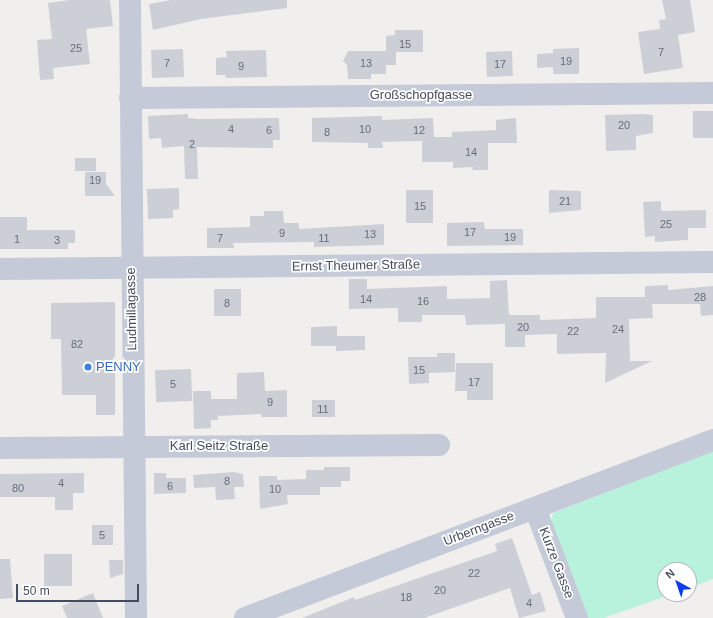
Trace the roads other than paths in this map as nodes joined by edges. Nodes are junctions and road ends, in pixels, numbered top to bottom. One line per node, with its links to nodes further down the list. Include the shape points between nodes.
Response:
1 (130, 0): 3 (street, Ludmillagasse)
2 (713, 93): 3 (street, Großschopfgasse)
3 (130, 98): 6 (street, Ludmillagasse)
4 (713, 262): 6 (street, Ernst Theumer Straße)
5 (0, 269): 6 (street, Ernst Theumer Straße)
6 (132, 269): 9 (street, Ludmillagasse)
7 (713, 440): 11 (street, Urberngasse)
8 (439, 445): 9 (street, Karl Seitz Straße)
9 (134, 446): 10 (street, Karl Seitz Straße); 12 (street, Ludmillagasse)
10 (0, 448)
11 (535, 508): 13 (street, Urberngasse); 14 (street, Kurze Gasse)
12 (136, 618)
13 (245, 618)
14 (577, 618)

